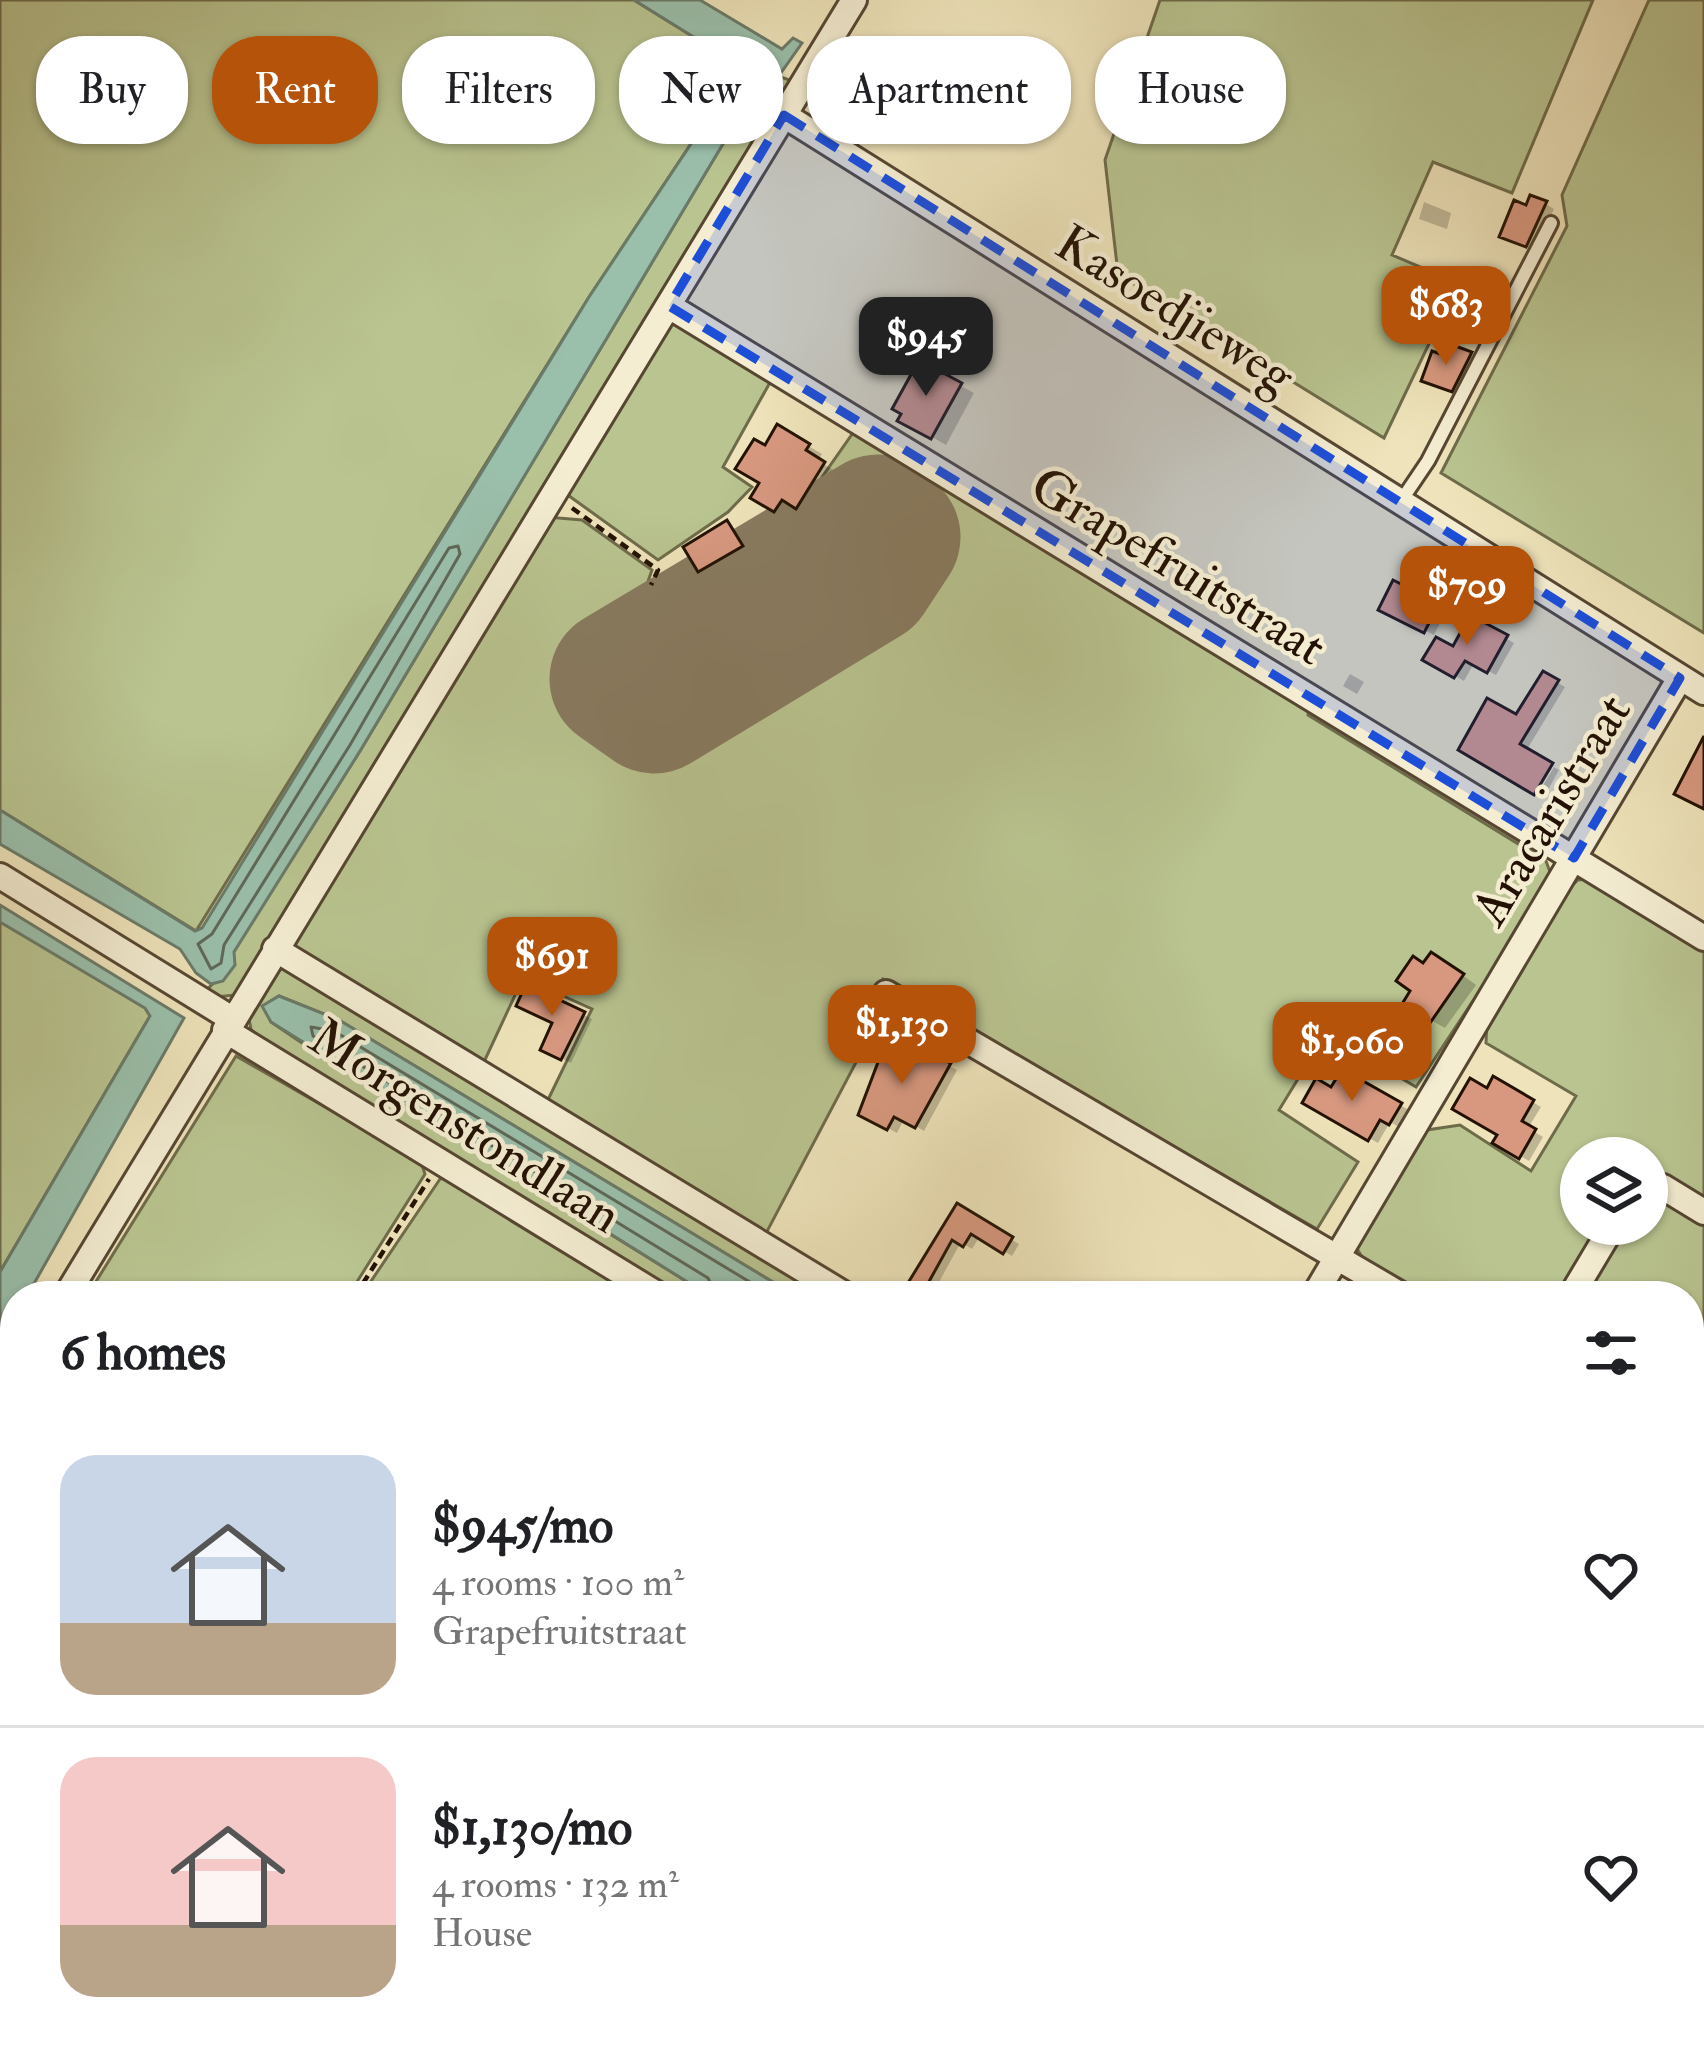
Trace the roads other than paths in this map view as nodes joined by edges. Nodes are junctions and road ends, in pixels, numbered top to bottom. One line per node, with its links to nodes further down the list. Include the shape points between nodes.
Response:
1 (854, 0): 2 (street)
2 (784, 115): 4 (street); 5 (street, Kasoedjieweg)
3 (1551, 224): 5 (lane)
4 (669, 306): 8 (street, Grapefruitstraat); 11 (street)
5 (1401, 501): 6 (street, Kasoedjieweg)
6 (1680, 678): 7 (street, Kasoedjieweg); 8 (street, Aracaristraat)
7 (1704, 692)
8 (1574, 858): 10 (street, Grapefruitstraat); 17 (street, Aracaristraat)
9 (0, 876): 13 (street, Morgenstondlaan)
10 (1704, 938)
11 (275, 949): 13 (street); 20 (street)
12 (886, 993): 17 (street)
13 (229, 1024): 18 (street); 19 (street, Morgenstondlaan)
14 (1668, 1190): 15 (street)
15 (1704, 1212)
16 (1601, 1245): 23 (street)
17 (1337, 1257): 21 (street, Aracaristraat); 22 (street)
18 (75, 1281)
19 (635, 1281)
20 (822, 1281)
21 (1323, 1281)
22 (1378, 1281)
23 (1580, 1281)

